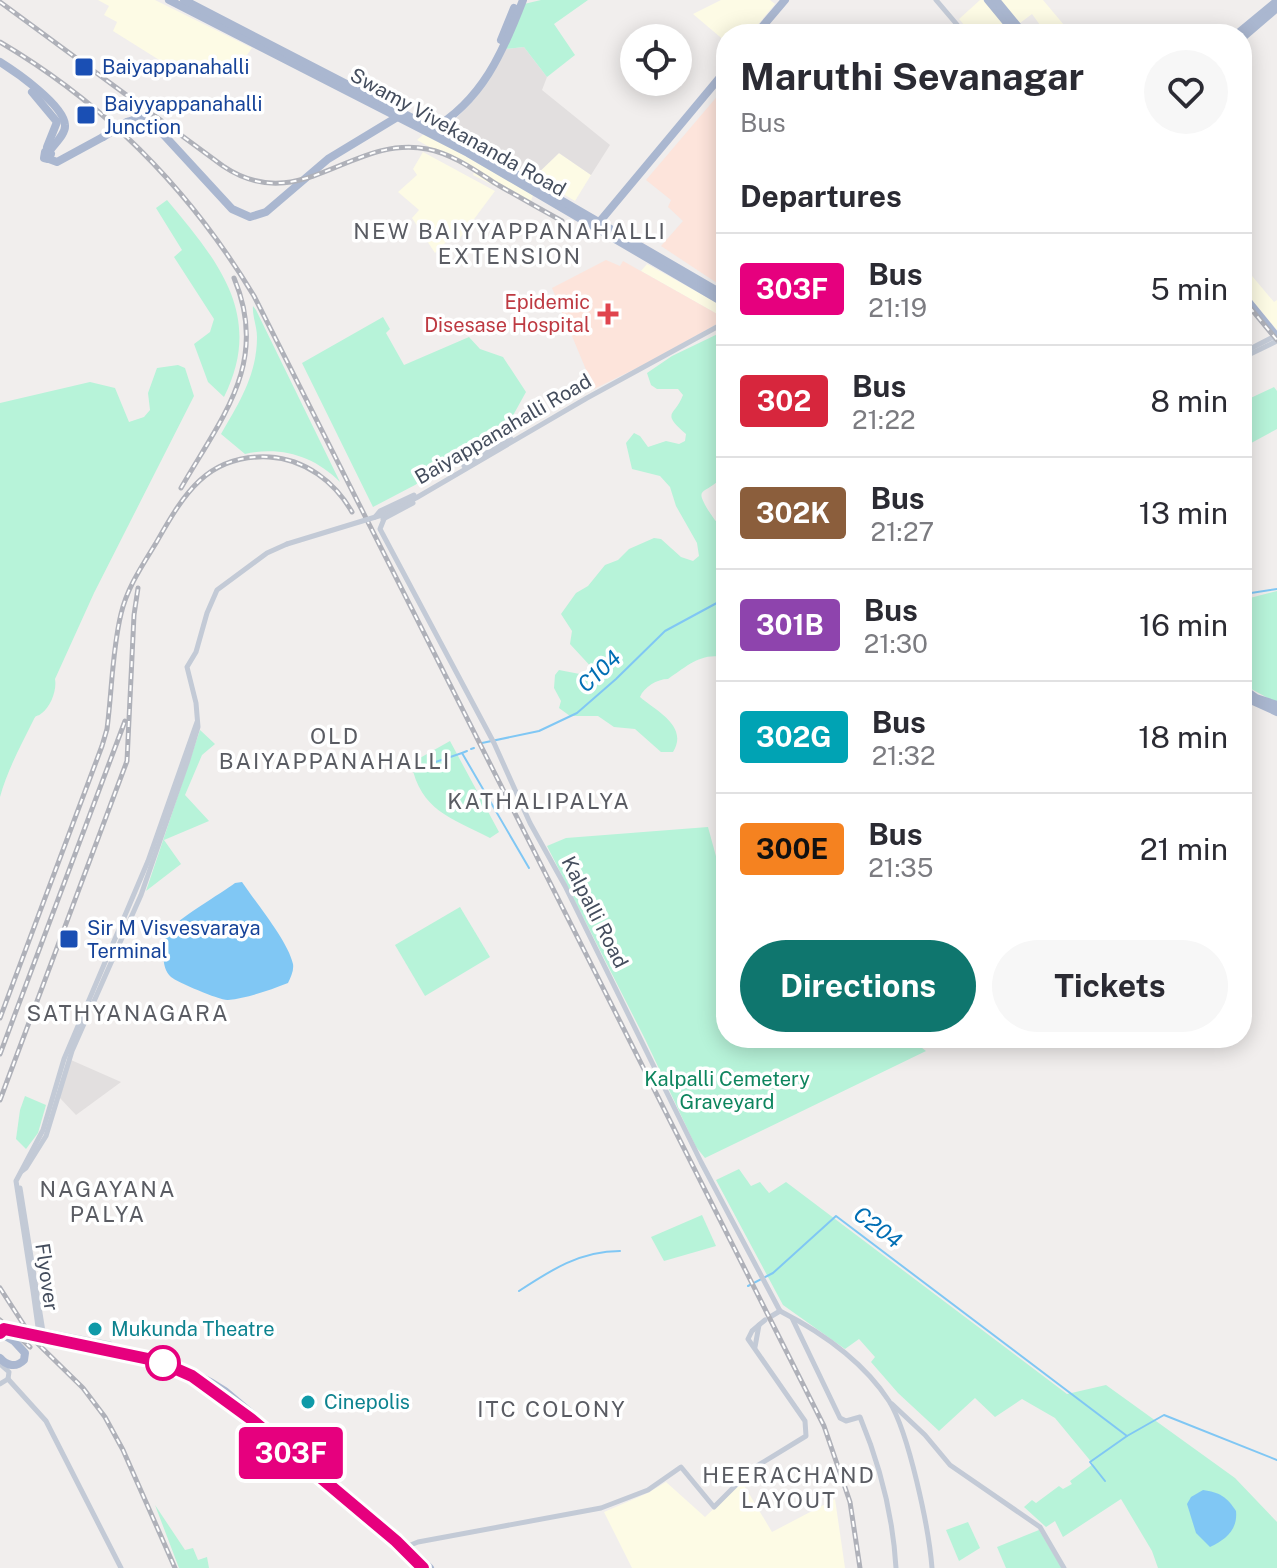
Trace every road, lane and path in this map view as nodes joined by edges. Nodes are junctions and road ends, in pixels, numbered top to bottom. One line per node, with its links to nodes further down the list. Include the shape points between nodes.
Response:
1 (169, 0): 19 (main road, Swamy Vivekananda Road)
2 (184, 0): 21 (main road, Swamy Vivekananda Road)
3 (520, 0): 21 (main road, via 478,83)
4 (788, 0): 10 (main road)
5 (936, 0): 11 (street)
6 (988, 0): 12 (main road)
7 (996, 0): 13 (main road)
8 (1277, 1): 14 (main road)
9 (1277, 8): 15 (main road)
10 (768, 24)
11 (956, 24)
12 (1008, 24)
13 (1016, 24)
14 (1249, 24)
15 (1252, 29)
16 (0, 65): 22 (main road, bridge, via 54,116 48,154 57,162 139,117 151,121)
17 (716, 82): 23 (main road)
18 (716, 88): 23 (main road)
19 (378, 105): 20 (main road, Swamy Vivekananda Road); 22 (main road, via 377,127 326,157 261,212 241,211)
20 (399, 116): 21 (main road, Swamy Vivekananda Road); 22 (main road, via 328,159 259,215 239,214)
21 (429, 130): 23 (main road, Swamy Vivekananda Road)
22 (214, 187)
23 (599, 225): 24 (main road, Swamy Vivekananda Road); 25 (main road, Swamy Vivekananda Road)
24 (716, 290)
25 (716, 298)
26 (1252, 307): 29 (main road)
27 (1252, 314): 29 (main road)
28 (716, 327): 31 (street, Baiyappanahalli Road)
29 (1276, 339): 30 (street)
30 (1252, 351)
31 (605, 388): 32 (street, Baiyappanahalli Road); 32 (street, via 374,518); 37 (street, Baiyappanahalli Road, bridge, via 405,504 267,553 217,590 187,667 197,722 141,895 69,1057 48,1131)
32 (384, 519): 38 (street, Kalpalli Road, via 380,529)
33 (1252, 693): 35 (main road)
34 (1252, 702): 36 (main road)
35 (1277, 705)
36 (1277, 712)
37 (17, 1181): 42 (street, Flyover)
38 (780, 1311): 39 (street); 40 (street)
39 (791, 1317): 51 (street, via 846,1353); 56 (street, via 840,1418 860,1417 885,1491)
40 (759, 1324): 45 (street); 45 (street, via 748,1339)
41 (1, 1330): 42 (main road, bridge); 44 (main road, bridge); 48 (main road, via 23,1349 24,1360 12,1365)
42 (40, 1334): 43 (street); 44 (main road, bridge); 46 (street)
43 (87, 1340): 46 (street); 47 (street, via 127,1348)
44 (104, 1348): 47 (main road)
45 (755, 1348): 52 (street, via 805,1421 806,1436 752,1469 714,1507 681,1467 648,1490 601,1508)
46 (90, 1349): 47 (street)
47 (131, 1354): 52 (main road, via 182,1366 225,1391); 54 (main road, via 171,1366 211,1388)
48 (0, 1361): 49 (street)
49 (8, 1379): 50 (street); 53 (street, via 46,1421)
50 (0, 1384)
51 (889, 1401): 57 (street, via 918,1490); 58 (street, via 950,1465 1040,1527)
52 (408, 1546): 55 (main road)
53 (121, 1568)
54 (423, 1568)
55 (430, 1568)
56 (896, 1568)
57 (932, 1568)
58 (1064, 1568)

